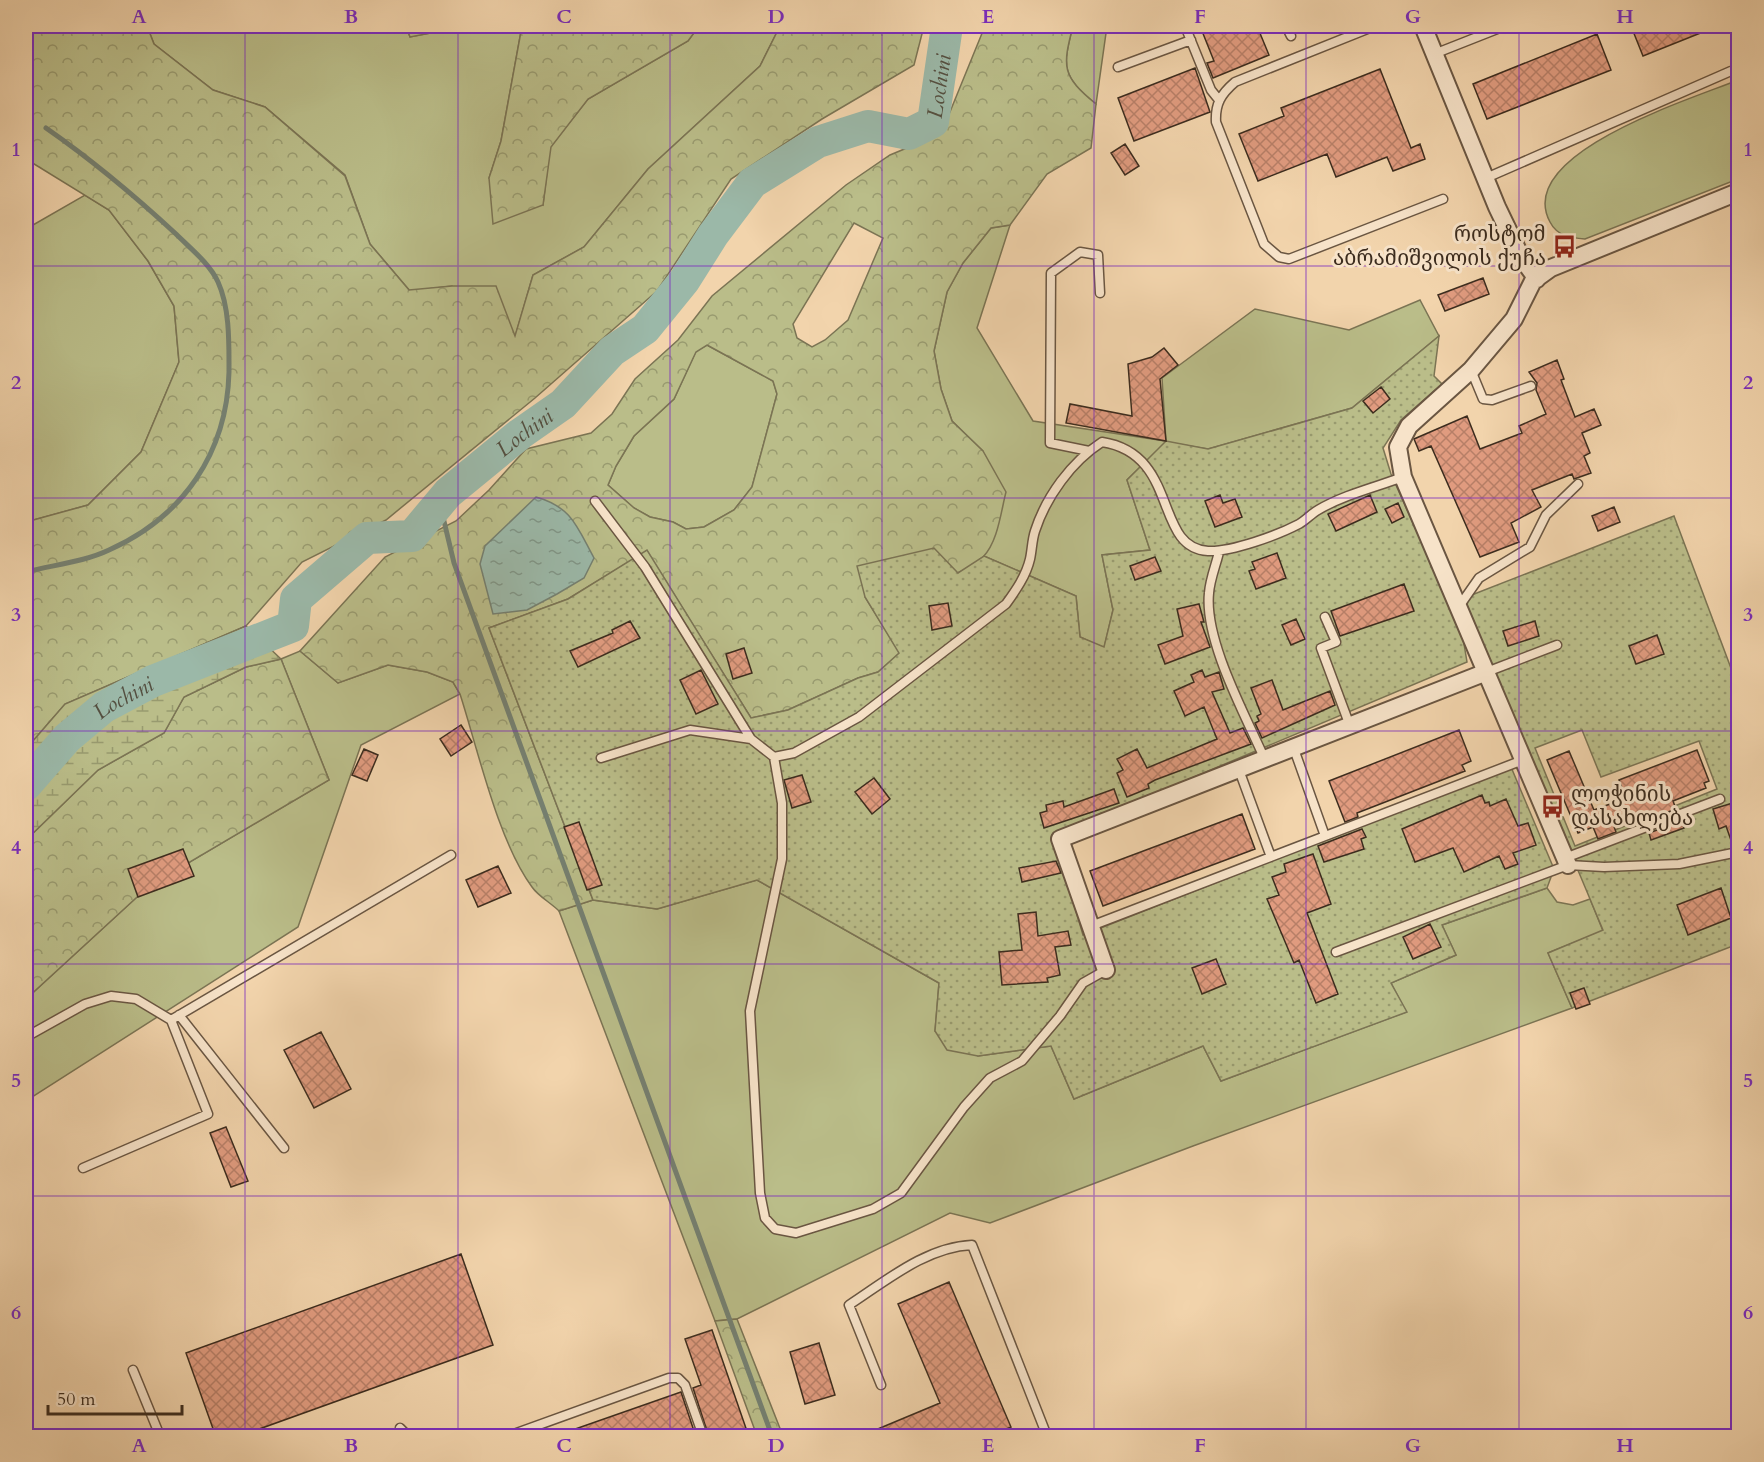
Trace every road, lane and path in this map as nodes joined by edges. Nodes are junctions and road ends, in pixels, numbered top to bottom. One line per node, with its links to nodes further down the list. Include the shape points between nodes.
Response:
1 (1185, 26): 7 (lane)
2 (1287, 26): 6 (lane)
3 (1375, 26): 11 (lane, via 1235,82)
4 (1423, 26): 8 (street)
5 (1505, 26): 8 (lane)
6 (1291, 36)
7 (1191, 40): 9 (lane); 11 (lane, via 1211,90)
8 (1434, 54): 12 (street)
9 (1118, 67)
10 (1731, 71): 12 (lane)
11 (1219, 100): 14 (lane, via 1216,122 1264,244 1279,257 1289,259)
12 (1486, 178): 15 (street, via 1521,257)
13 (1738, 192): 15 (street, via 1551,268)
14 (1443, 200)
15 (1537, 279): 17 (street, via 1514,319)
16 (1100, 293): 19 (lane, via 1098,255 1080,252 1051,273 1050,443)
17 (1471, 370): 18 (lane, via 1482,399 1492,400); 20 (street, via 1409,426 1398,447)
18 (1531, 386)
19 (1089, 451): 23 (lane, via 1101,442 1122,445 1140,458 1155,477 1182,541 1199,550); 31 (lane, via 1046,503 1034,534 1030,560 1019,587 1006,604 859,717 794,753)
20 (1403, 477): 23 (lane, via 1318,510 1283,531); 24 (street)
21 (1578, 484): 24 (lane, via 1546,515 1530,547 1479,578)
22 (595, 501): 29 (lane, via 645,567)
23 (1220, 552): 33 (lane, via 1208,593 1212,621 1223,665)
24 (1457, 608): 27 (street)
25 (1325, 617): 28 (lane, via 1336,642 1321,648)
26 (1557, 645): 27 (lane)
27 (1484, 673): 28 (street); 34 (street)
28 (1350, 726): 30 (street)
29 (751, 739): 31 (lane); 32 (lane, via 690,730)
30 (1294, 749): 33 (street); 37 (lane)
31 (774, 757): 44 (lane, via 782,803 782,859 754,986 750,1039 760,1193 765,1218 775,1229 796,1233 873,1209 901,1192 990,1078 1022,1061 1083,983)
32 (601, 759)
33 (1265, 760): 35 (street)
34 (1523, 760): 37 (lane); 41 (street)
35 (1239, 770): 40 (lane); 42 (street, via 1060,839)
36 (1720, 799): 41 (lane)
37 (1325, 836): 40 (lane)
38 (1738, 852): 41 (lane, via 1679,864 1604,867)
39 (451, 855): 45 (lane)
40 (1271, 857): 42 (lane)
41 (1566, 862): 43 (lane)
42 (1091, 926): 44 (street)
43 (1336, 952)
44 (1106, 970)
45 (175, 1017): 46 (lane, via 136,999 111,996 85,1004); 47 (lane); 48 (lane, via 208,1114)
46 (26, 1037)
47 (284, 1148)
48 (83, 1168)
49 (133, 1370): 52 (lane)
50 (882, 1385): 56 (lane, via 849,1305 924,1258 951,1246 972,1245)
51 (400, 1428): 53 (lane)
52 (160, 1437)
53 (408, 1437)
54 (508, 1437): 55 (lane, via 669,1378 678,1378 685,1385)
55 (703, 1437)
56 (1047, 1437)

